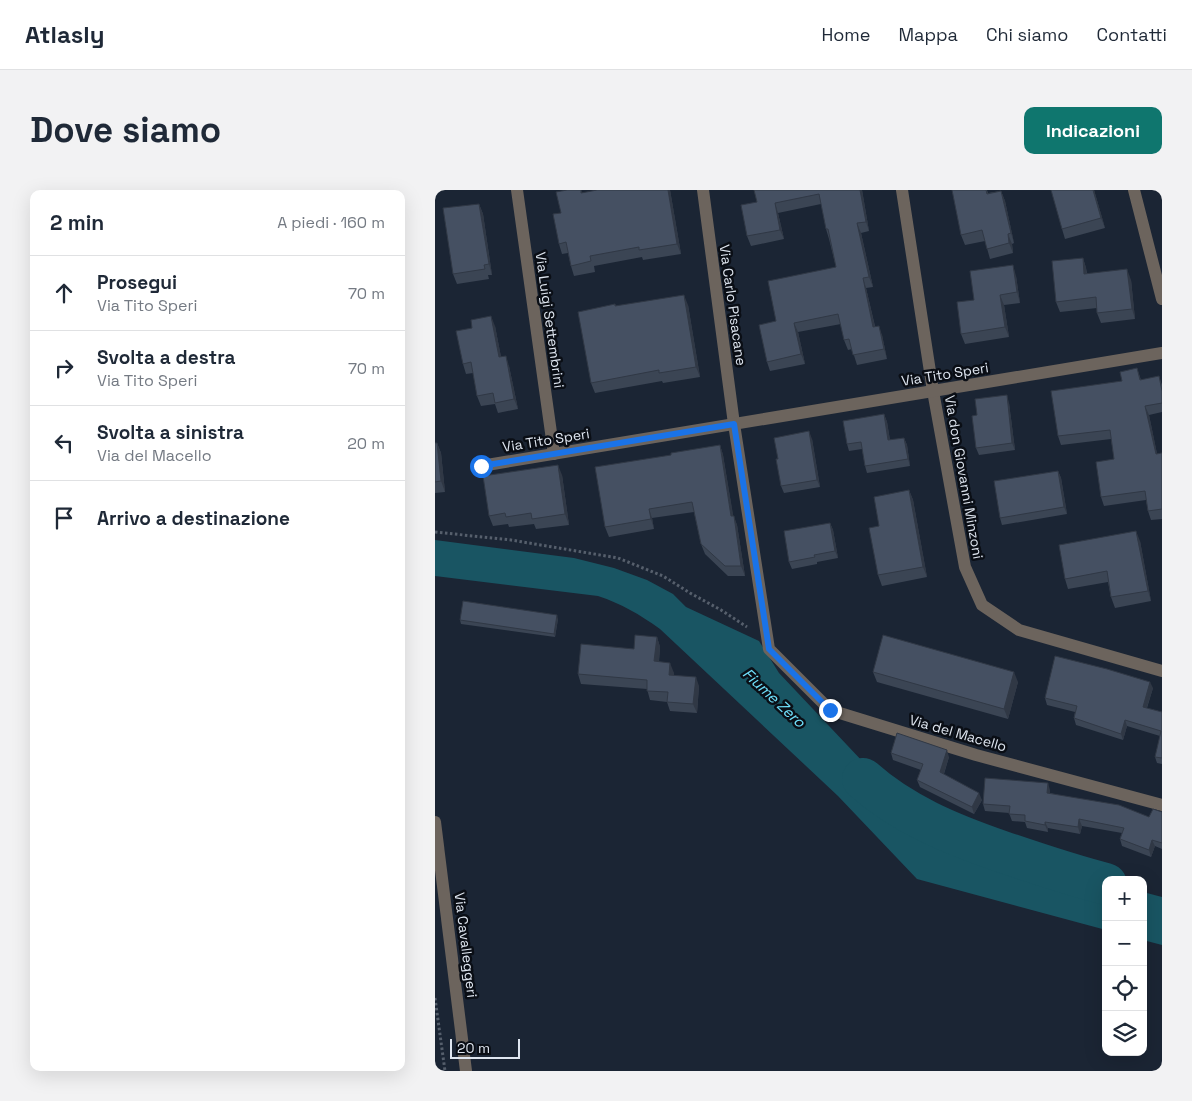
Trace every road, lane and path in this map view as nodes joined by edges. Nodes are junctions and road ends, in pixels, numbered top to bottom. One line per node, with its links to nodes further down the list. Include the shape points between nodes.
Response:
1 (517, 190): 9 (street, Via Luigi Settembrini)
2 (703, 190): 8 (street, Via Carlo Pisacane)
3 (902, 190): 7 (street, Via don Giovanni Minzoni)
4 (1134, 190): 5 (street)
5 (1162, 299)
6 (1162, 353): 7 (street, Via Tito Speri)
7 (933, 391): 8 (street, Via Tito Speri); 13 (street, Via don Giovanni Minzoni, via 965,567 982,605 1019,630)
8 (734, 424): 9 (street, Via Tito Speri); 12 (street)
9 (554, 454): 10 (street, Via Tito Speri)
10 (481, 466)
11 (435, 532): 12 (path, via 511,540 618,558 663,576 721,610 745,626)
12 (769, 649): 14 (street, Via del Macello, via 830,710 976,755)
13 (1162, 671)
14 (1162, 805)
15 (435, 822): 18 (street, Via Cavalleggeri)
16 (435, 998): 17 (path)
17 (445, 1071)
18 (467, 1071)

